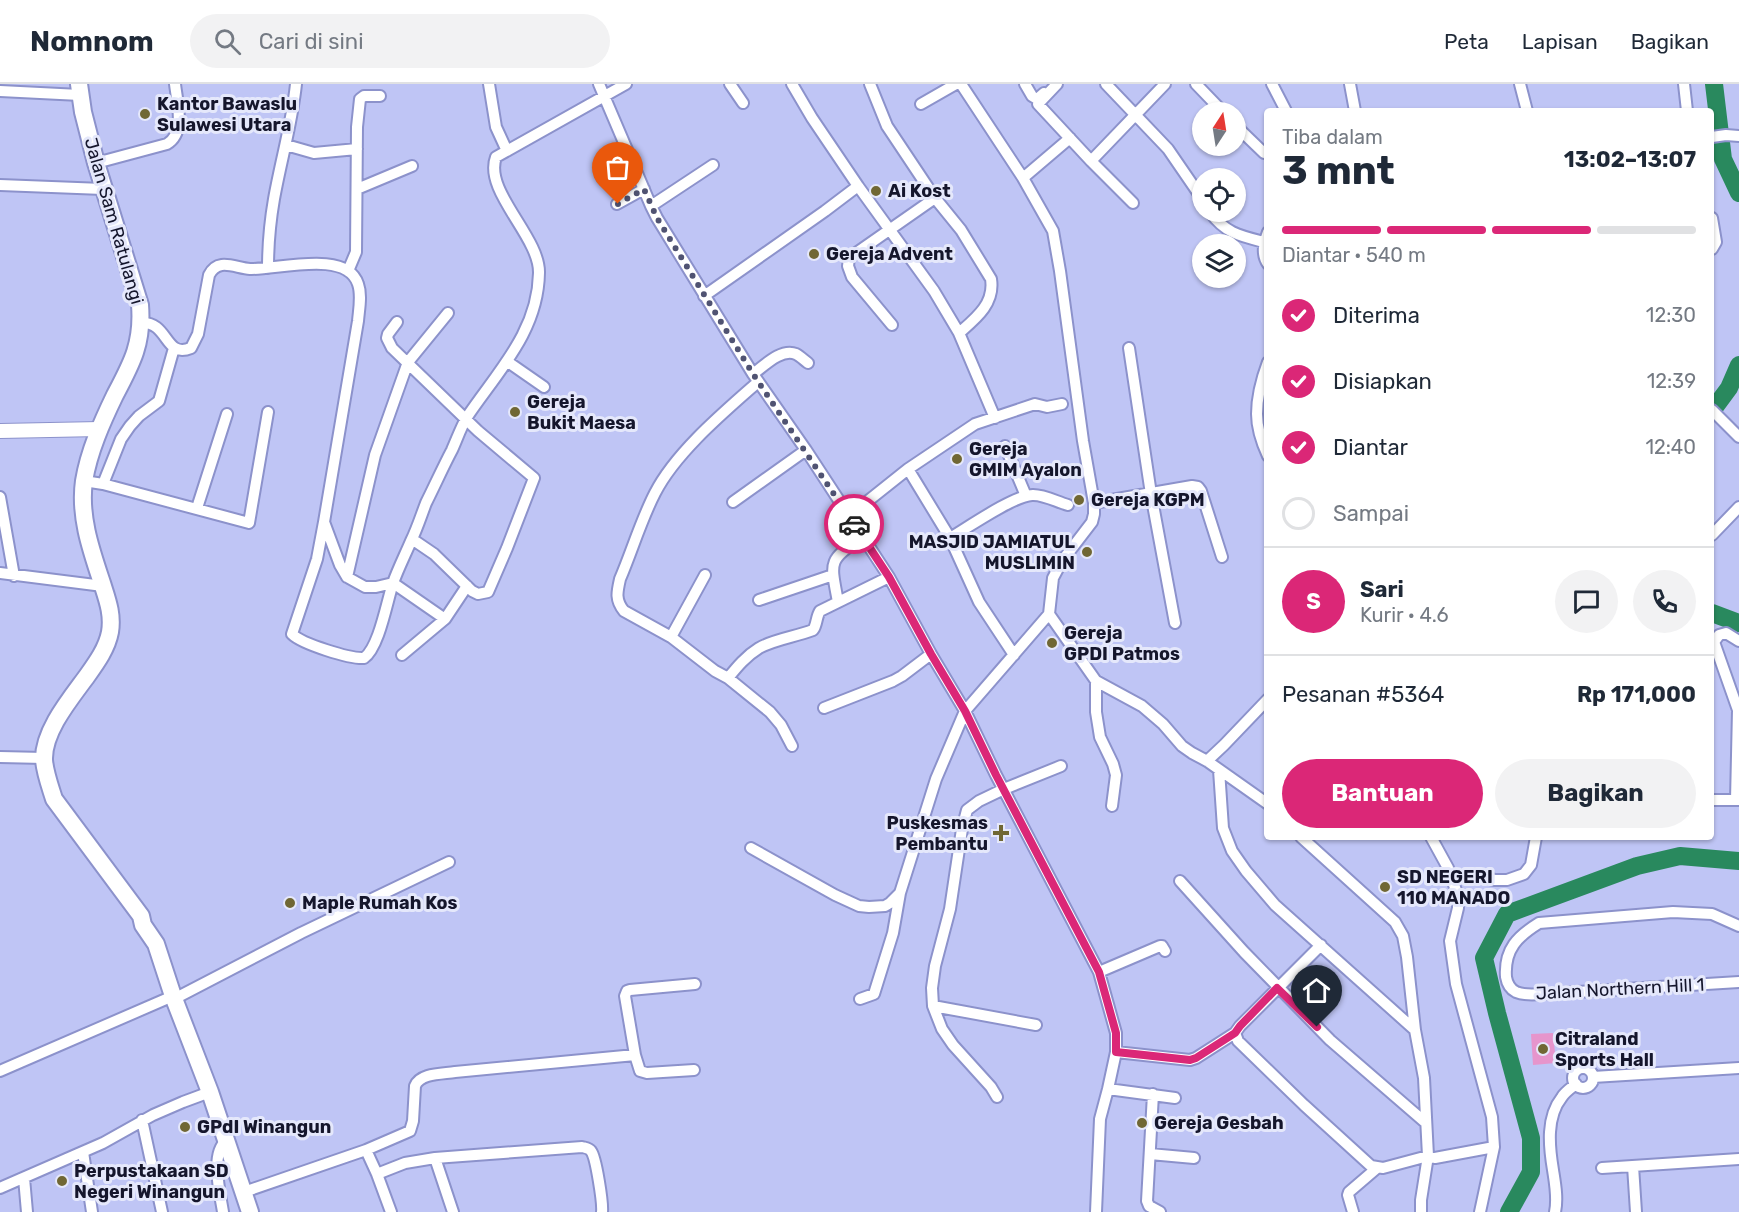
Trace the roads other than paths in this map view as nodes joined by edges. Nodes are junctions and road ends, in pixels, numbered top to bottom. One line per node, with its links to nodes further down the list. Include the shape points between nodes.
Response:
1 (175, 84): 41 (street, via 178,128 172,141)
2 (296, 84): 36 (street)
3 (489, 84): 38 (street, via 496,127)
4 (599, 84): 23 (street)
5 (626, 84): 23 (street)
6 (730, 84): 25 (street)
7 (792, 84): 47 (street)
8 (870, 84): 51 (street, via 887,126)
9 (956, 84): 26 (street)
10 (961, 84): 44 (street)
11 (1025, 84): 12 (street, via 1037,99)
12 (1056, 84): 35 (street, via 1038,104)
13 (1106, 84): 31 (street)
14 (1165, 84): 31 (street)
15 (1196, 84): 24 (street)
16 (1272, 84): 27 (street)
17 (1350, 84): 28 (street)
18 (1520, 84): 29 (street)
19 (1684, 84): 30 (street)
20 (79, 89): 21 (street); 41 (highway, Jalan Sam Ratulangi)
21 (0, 91)
22 (380, 96): 37 (street, via 360,99)
23 (604, 97): 38 (street); 50 (street)
24 (1213, 102)
25 (743, 103)
26 (921, 104)
27 (1284, 108)
28 (1355, 108)
29 (1526, 108)
30 (1687, 108)
31 (1136, 115): 40 (street); 46 (street, via 1168,149)
32 (1246, 136): 39 (street)
33 (1739, 136): 34 (street)
34 (1714, 137)
35 (1070, 138): 40 (street); 44 (street)
36 (286, 145): 37 (street, via 314,153); 60 (street, via 272,212)
37 (357, 149): 49 (street)
38 (507, 151): 71 (street, via 496,157 494,171 502,196 535,253 539,274 531,319)
39 (1264, 153)
40 (1091, 161): 52 (street)
41 (96, 163): 48 (highway, Jalan Sam Ratulangi)
42 (713, 165): 54 (street)
43 (412, 166): 49 (street)
44 (1023, 178): 95 (street, via 1053,231)
45 (0, 185): 48 (street)
46 (1192, 185)
47 (858, 186): 57 (street); 62 (street)
48 (104, 189): 65 (highway, Jalan Sam Ratulangi, via 140,305)
49 (357, 189): 61 (street, via 356,252)
50 (644, 189): 53 (street); 54 (street)
51 (935, 198): 57 (street); 67 (street, via 961,230 992,283 981,313)
52 (1133, 203)
53 (618, 204)
54 (651, 206): 62 (street)
55 (1217, 222): 58 (street, via 1230,232)
56 (1714, 228): 59 (street)
57 (889, 231): 66 (street, via 848,262 852,276); 67 (street, via 934,291)
58 (1264, 237)
59 (1714, 246)
60 (268, 268): 61 (street, via 312,263); 68 (street, via 219,265 213,269 194,344 187,350)
61 (348, 271): 100 (street, via 359,288 358,321)
62 (704, 296): 74 (street)
63 (448, 313): 70 (street)
64 (397, 322): 70 (street, via 387,338)
65 (141, 323): 68 (street, via 158,327); 82 (highway, Jalan Sam Ratulangi, via 134,357)
66 (892, 325)
67 (959, 333): 80 (street)
68 (174, 348): 90 (street, via 159,401 139,416 121,439)
69 (1129, 348): 91 (street)
70 (408, 362): 81 (street); 111 (street, via 375,455)
71 (508, 362): 75 (street); 81 (street)
72 (808, 363): 74 (street, via 796,354 784,354)
73 (1264, 372): 86 (street, via 1257,414)
74 (755, 378): 87 (street); 121 (street, via 691,445 655,492 620,579 616,593 619,605 634,618)
75 (544, 387)
76 (1062, 404): 80 (street, via 1035,404)
77 (268, 412): 98 (street, via 249,523)
78 (1714, 412): 84 (street)
79 (227, 414): 98 (street)
80 (995, 418): 88 (street, via 975,424)
81 (466, 419): 104 (street); 115 (street, via 534,478 488,592 478,594)
82 (100, 429): 83 (main road); 89 (highway, Jalan Sam Ratulangi)
83 (0, 431)
84 (1737, 435)
85 (1005, 447): 92 (street)
86 (1264, 447)
87 (806, 450): 94 (street); 99 (street)
88 (908, 469): 99 (street); 103 (street)
89 (84, 481): 90 (street); 114 (highway, Jalan Sam Ratulangi, via 83,513)
90 (103, 484): 98 (street)
91 (1151, 494): 95 (street); 106 (street, via 1198,487); 120 (street)
92 (1026, 496): 96 (street); 103 (street)
93 (0, 497): 105 (street)
94 (733, 502)
95 (1094, 503): 118 (street, via 1092,522 1053,578)
96 (1068, 505)
97 (1739, 507): 101 (street)
98 (197, 508)
99 (849, 516): 102 (street)
100 (324, 522): 111 (street); 113 (street, via 300,614 292,630 294,637 340,654 367,657 384,618)
101 (1714, 533)
102 (863, 536): 109 (street, via 839,553); 112 (street)
103 (950, 538): 125 (street, via 979,602)
104 (412, 539): 113 (street); 115 (street)
105 (4, 548): 110 (street)
106 (1222, 557)
107 (0, 573): 110 (street)
108 (705, 575): 121 (street)
109 (833, 575): 116 (street); 117 (street)
110 (14, 576): 114 (street)
111 (347, 577): 113 (street, via 365,586)
112 (889, 577): 117 (street); 123 (street)
113 (393, 583): 119 (street)
114 (103, 586): 133 (highway, Jalan Sam Ratulangi, via 111,611 105,647 54,724)
115 (467, 586): 119 (street)
116 (759, 600)
117 (838, 602): 126 (street, via 820,611 813,630 759,648)
118 (1049, 614): 125 (street); 127 (street)
119 (445, 619): 124 (street)
120 (1175, 623)
121 (671, 637): 126 (street)
122 (1739, 641): 139 (street, via 1726,633 1714,642 1738,710)
123 (931, 654): 129 (street, via 893,681); 130 (street)
124 (402, 655)
125 (1014, 655): 130 (street)
126 (728, 678): 131 (street, via 770,712)
127 (1096, 681): 134 (street, via 1142,706 1182,746); 141 (street, via 1100,737 1116,775)
128 (1264, 703): 134 (street)
129 (824, 708)
130 (965, 711): 137 (street); 149 (street, via 936,779)
131 (792, 746)
132 (0, 757): 133 (street)
133 (44, 759): 157 (highway, Jalan Sam Ratulangi, via 54,799 141,916 156,944)
134 (1207, 760): 136 (street)
135 (1061, 766): 137 (street)
136 (1219, 770): 140 (street); 151 (street, via 1223,828 1232,851 1275,905)
137 (1004, 789): 153 (street); 159 (street, via 967,810 950,909 935,966)
138 (1714, 800): 139 (street)
139 (1737, 800)
140 (1264, 801)
141 (1112, 806)
142 (1307, 840): 161 (street, via 1395,922 1403,936)
143 (1433, 840): 148 (street)
144 (1535, 840): 148 (street, via 1524,874 1507,880 1460,875)
145 (751, 848): 149 (street, via 859,906 885,906)
146 (449, 862): 157 (street)
147 (1180, 881): 156 (street)
148 (1454, 881): 176 (street, via 1458,908 1450,941 1456,984 1485,1085)
149 (900, 893): 158 (street, via 893,933 874,994)
150 (1739, 926): 154 (street, Jalan Northern Hill 1, via 1712,914 1673,912 1539,923 1523,933 1505,965 1506,981 1512,991 1523,994)
151 (1321, 945): 156 (street); 161 (street)
152 (1165, 951): 153 (street, via 1160,946)
153 (1099, 972): 163 (street, via 1116,1033)
154 (1739, 982)
155 (695, 984): 164 (street, via 627,991)
156 (1277, 988): 162 (street); 174 (street)
157 (174, 998): 167 (street); 169 (highway, Jalan Sam Ratulangi)
158 (860, 999)
159 (933, 1006): 160 (street); 171 (street, via 953,1045)
160 (1036, 1025)
161 (1414, 1030): 174 (street, via 1424,1078)
162 (1235, 1033): 163 (street, via 1190,1060); 185 (street, via 1238,1041 1304,1105)
163 (1116, 1052): 168 (street)
164 (635, 1055): 166 (street, via 638,1068 647,1073); 177 (street, via 420,1078 415,1086 410,1131)
165 (1739, 1068): 204 (street, via 1593,1077 1587,1087 1576,1084 1556,1105 1551,1120)
166 (694, 1070)
167 (0, 1071)
168 (1108, 1089): 170 (street); 199 (street, via 1100,1119)
169 (210, 1092): 173 (street); 175 (highway, Jalan Sam Ratulangi)
170 (1153, 1094): 172 (street); 179 (street)
171 (998, 1097)
172 (1175, 1098)
173 (142, 1120): 178 (street); 193 (street)
174 (1426, 1123): 180 (street)
175 (226, 1141): 190 (highway, Jalan Sam Ratulangi); 194 (street, via 218,1152)
176 (1494, 1147): 180 (street); 203 (street)
177 (366, 1150): 187 (street); 190 (street)
178 (83, 1152): 188 (street); 192 (street)
179 (1150, 1154): 182 (street); 200 (street, via 1148,1203)
180 (1428, 1156): 185 (street); 202 (street)
181 (435, 1158): 187 (street, via 405,1163); 197 (street); 198 (street, via 582,1147 593,1155)
182 (1194, 1158)
183 (1739, 1159): 184 (street)
184 (1633, 1166): 186 (street); 205 (street)
185 (1377, 1168): 201 (street, via 1349,1192)
186 (1602, 1168)
187 (377, 1174): 196 (street)
188 (24, 1178): 189 (street); 191 (street)
189 (0, 1188)
190 (244, 1192): 195 (highway, Jalan Sam Ratulangi)
191 (27, 1212)
192 (92, 1212)
193 (162, 1212)
194 (223, 1212)
195 (250, 1212)
196 (391, 1212)
197 (453, 1212)
198 (602, 1212)
199 (1096, 1212)
200 (1160, 1212)
201 (1353, 1212)
202 (1421, 1212)
203 (1480, 1212)
204 (1555, 1212)
205 (1636, 1212)

